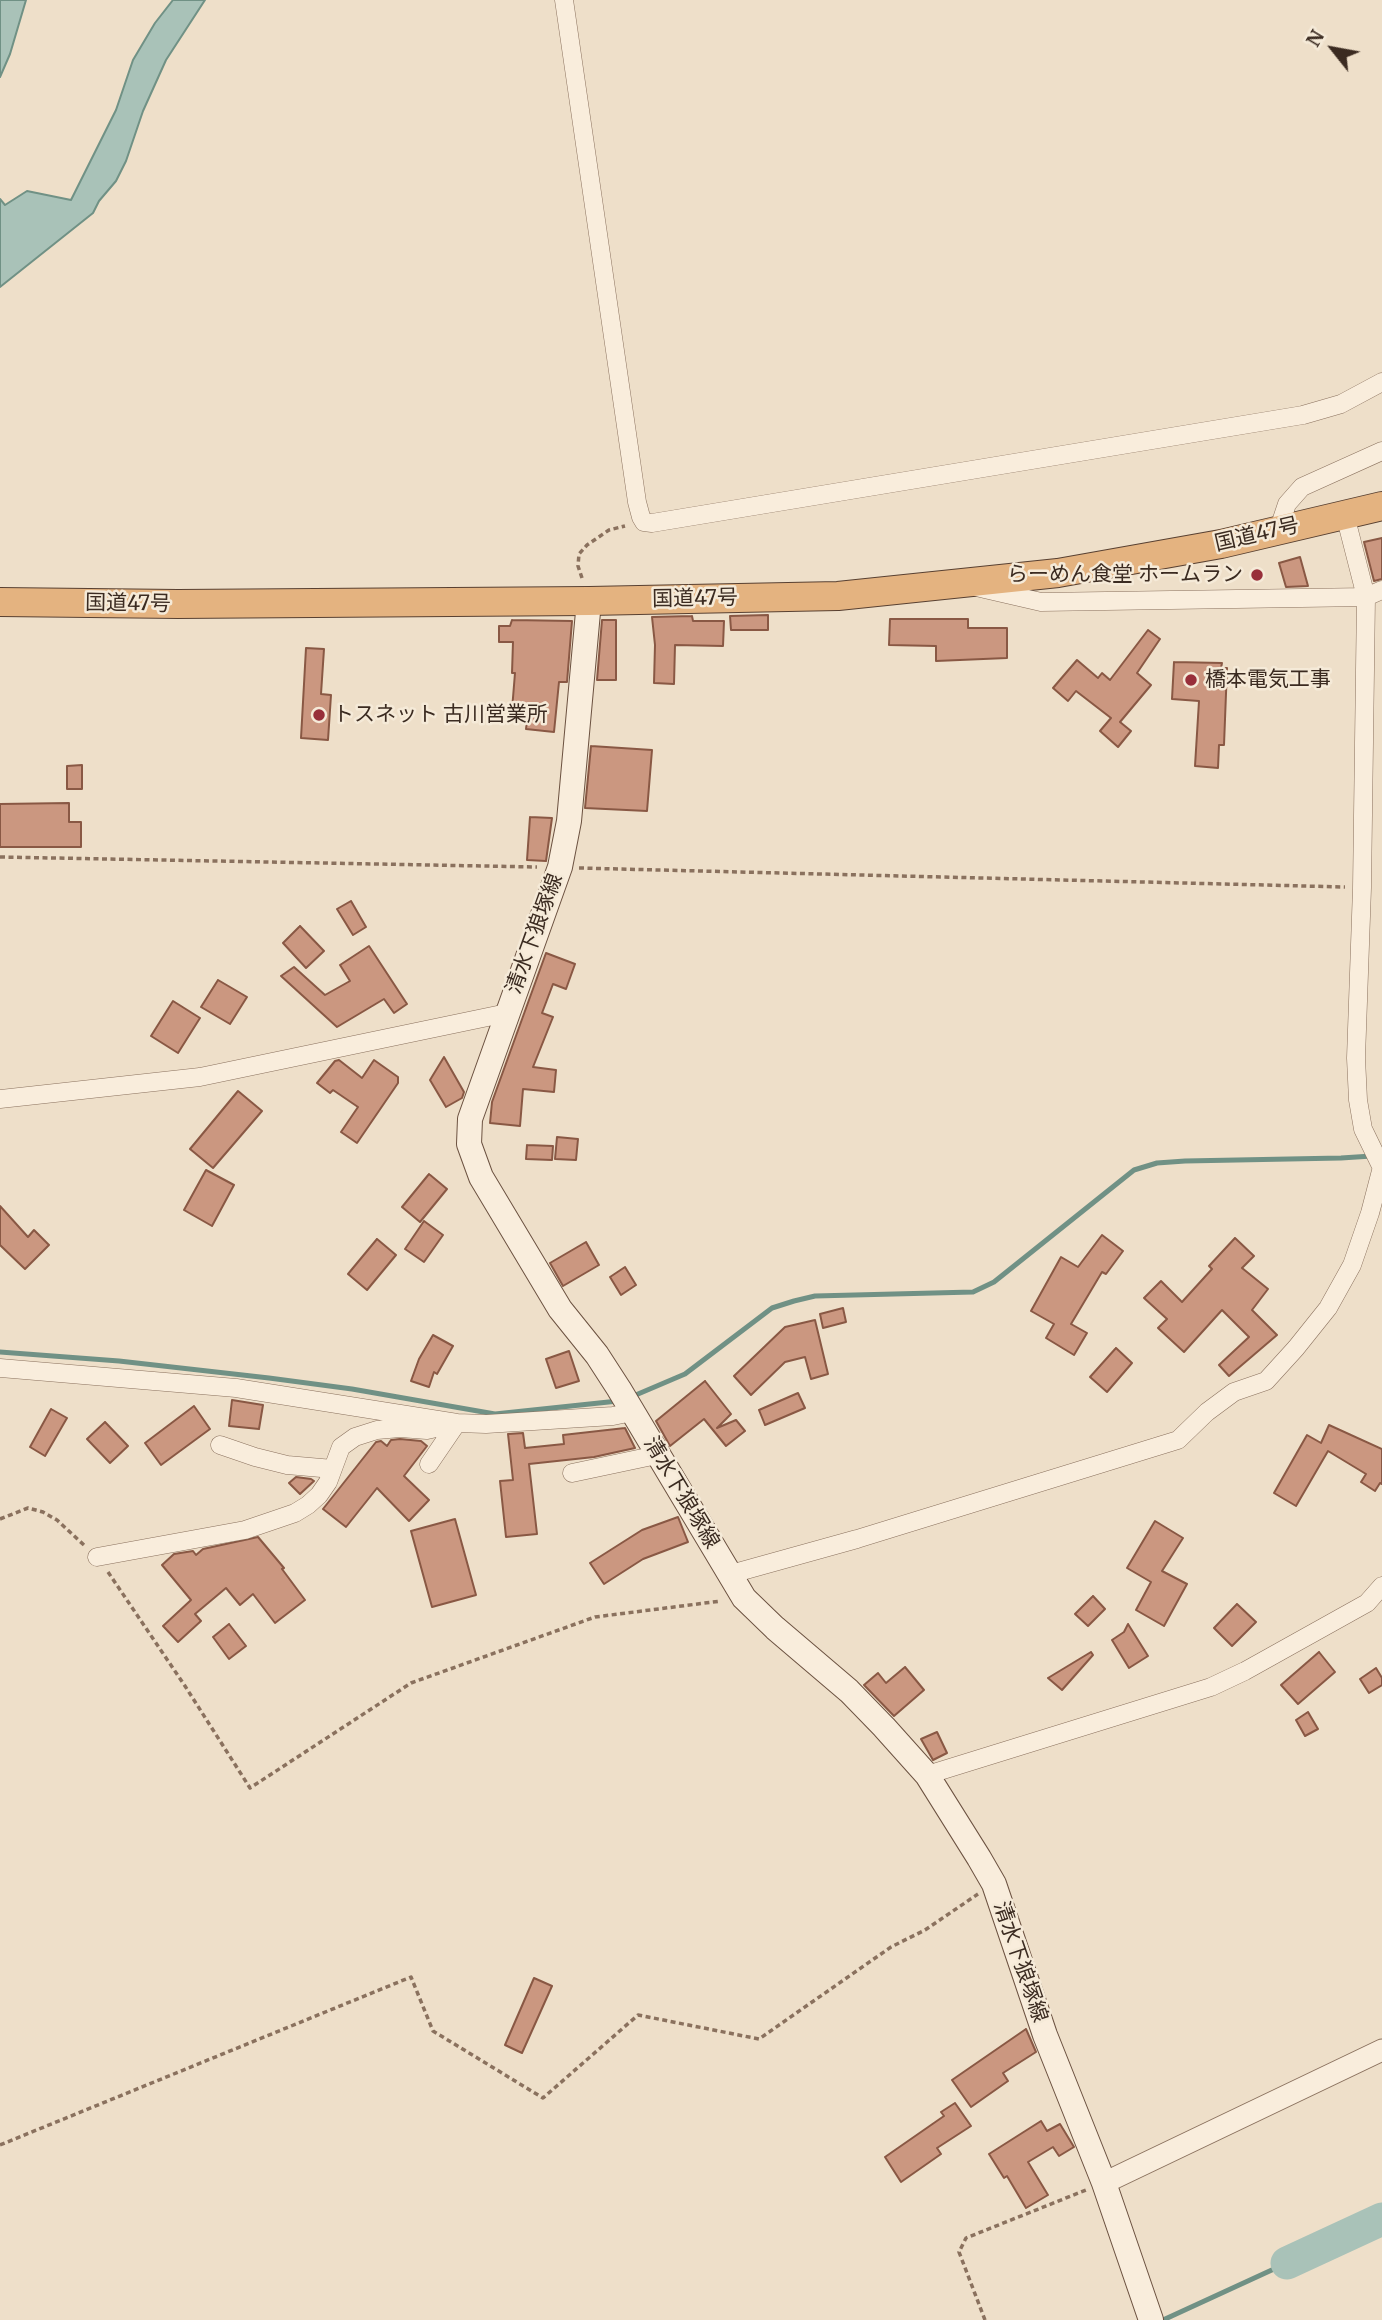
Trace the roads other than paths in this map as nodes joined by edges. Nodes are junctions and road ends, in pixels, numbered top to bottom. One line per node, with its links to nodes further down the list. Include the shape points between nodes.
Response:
1 (564, 0): 2 (street, via 637,502 644,522 1303,415 1341,404)
2 (1382, 382)
3 (1382, 451): 6 (street, via 1302,487 1287,504)
4 (1382, 506): 5 (highway, 国道47号)
5 (1345, 515): 6 (highway, 国道47号); 8 (street)
6 (1278, 531): 7 (highway, 国道47号, via 1058,573)
7 (963, 583): 8 (street, via 1041,602); 9 (highway, 国道47号, via 838,596)
8 (1374, 593): 13 (street, via 1356,1058 1363,1129)
9 (589, 601): 10 (highway, 国道47号); 11 (main road, 清水下狼塚線, via 569,821 560,867)
10 (0, 602)
11 (507, 1013): 12 (street, via 200,1077); 15 (main road, 清水下狼塚線, via 470,1119 469,1144 481,1177 560,1309)
12 (0, 1099)
13 (1379, 1161): 23 (street, via 1370,1213 1352,1265 1328,1308 1266,1381 1234,1392 1178,1440)
14 (0, 1368): 16 (street, via 236,1388)
15 (627, 1403): 16 (street, via 613,1416); 18 (main road, 清水下狼塚線)
16 (457, 1423): 19 (street); 20 (street, via 427,1430 377,1430 355,1437 341,1447)
17 (220, 1445): 20 (street, via 287,1465)
18 (657, 1455): 21 (street); 23 (main road, 清水下狼塚線)
19 (429, 1464)
20 (333, 1469): 22 (street, via 319,1495 295,1513 246,1530)
21 (572, 1473)
22 (97, 1558)
23 (731, 1574): 25 (main road, 清水下狼塚線, via 744,1598 849,1691)
24 (1382, 1587): 25 (street, via 1367,1603 1211,1687)
25 (927, 1775): 27 (main road, 清水下狼塚線, via 994,1884 1045,2035)
26 (1382, 2050): 27 (street)
27 (1104, 2183): 28 (main road, 清水下狼塚線)
28 (1150, 2318)

